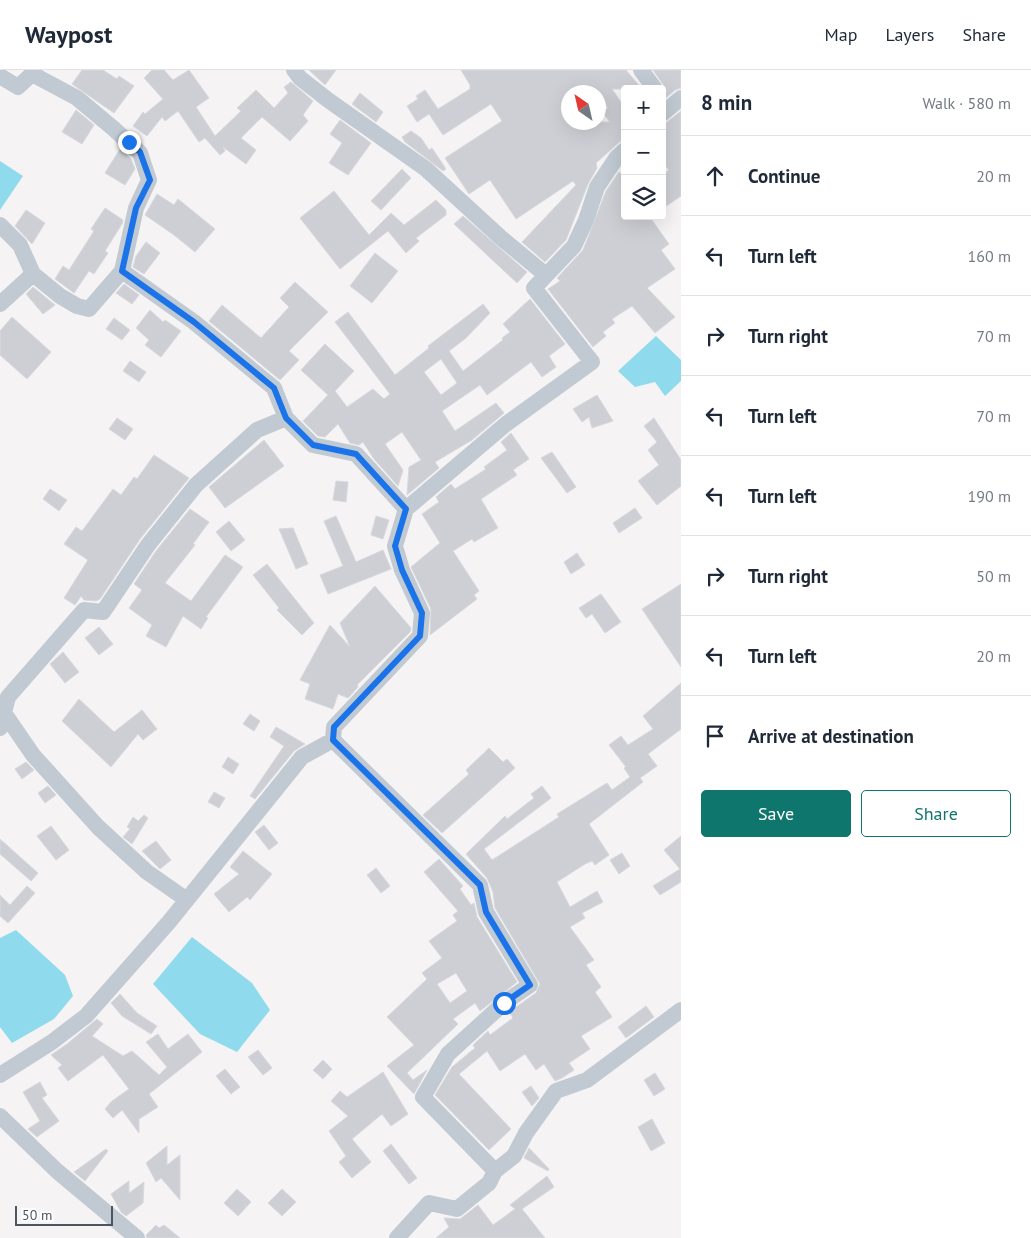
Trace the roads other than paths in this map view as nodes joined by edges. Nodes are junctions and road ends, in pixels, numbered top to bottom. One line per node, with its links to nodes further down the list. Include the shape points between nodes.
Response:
1 (294, 70): 9 (street, via 328,100 426,169)
2 (641, 70): 4 (street)
3 (0, 76): 7 (street, via 18,87 32,74 77,98 140,152 150,180 136,208)
4 (652, 85)
5 (621, 154): 9 (street, via 597,187 574,246)
6 (0, 225): 8 (street, via 20,245)
7 (122, 271): 8 (street, via 89,309 60,296); 11 (street, via 194,322 274,388)
8 (33, 274): 10 (street)
9 (546, 275): 12 (street, via 534,288 592,362 506,424)
10 (0, 304)
11 (286, 418): 12 (street, via 313,445 356,454); 13 (street, via 257,430 196,485 148,545 103,612 84,610 8,697)
12 (406, 509): 15 (street, via 395,546 422,613 420,636 334,727)
13 (3, 710): 14 (street); 16 (street, via 33,755 98,827 147,872)
14 (0, 728)
15 (333, 740): 16 (street, via 302,757); 20 (street, via 480,885 486,912 530,985 504,1003 448,1054 423,1096)
16 (187, 900): 18 (street, via 86,1016)
17 (681, 1010): 20 (street, via 587,1080 556,1091 514,1156)
18 (0, 1075)
19 (0, 1116): 21 (street, via 57,1171)
20 (495, 1171): 22 (street, via 489,1183 457,1209 430,1203)
21 (137, 1238)
22 (397, 1238)

